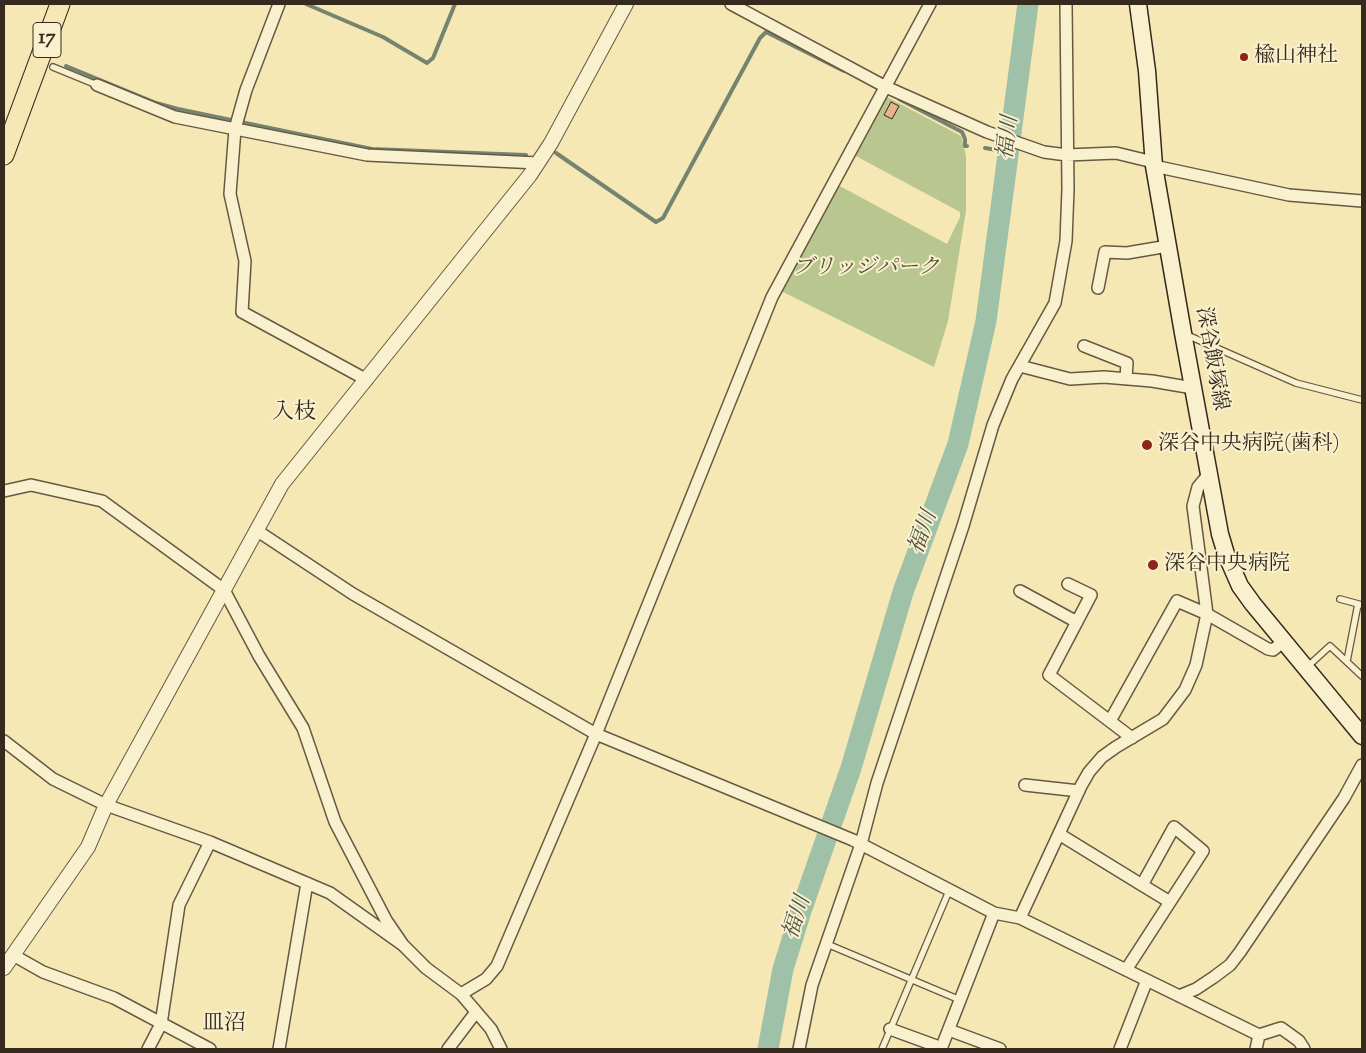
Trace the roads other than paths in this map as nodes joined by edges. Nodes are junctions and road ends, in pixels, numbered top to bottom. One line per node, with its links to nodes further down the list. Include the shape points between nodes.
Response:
1 (60, 4): 13 (highway, 17)
2 (279, 4): 11 (street, via 246,90)
3 (626, 4): 14 (street)
4 (731, 4): 10 (street)
5 (930, 4): 10 (street)
6 (1066, 4): 12 (street)
7 (1138, 4): 15 (main road, 深谷飯塚線)
8 (53, 67): 9 (lane)
9 (97, 85): 11 (street, via 175,117)
10 (886, 87): 12 (street, via 987,132 1044,152); 41 (street, via 772,297)
11 (235, 129): 14 (street, via 367,155); 23 (street, via 230,194 245,261 242,312)
12 (1067, 154): 15 (street, via 1116,153); 21 (street, via 1066,241 1055,303)
13 (4, 155)
14 (538, 163): 23 (street)
15 (1154, 164): 16 (street, via 1289,195); 17 (main road, 深谷飯塚線)
16 (1362, 201)
17 (1168, 246): 18 (street, via 1127,253 1105,252); 19 (main road, 深谷飯塚線)
18 (1098, 288)
19 (1183, 333): 24 (main road, 深谷飯塚線); 25 (lane, via 1296,384)
20 (1084, 346): 22 (street, via 1127,363)
21 (1020, 366): 22 (street, via 1070,379); 51 (street, via 993,425 963,526)
22 (1126, 379): 24 (street)
23 (367, 380): 28 (street, via 282,484)
24 (1193, 388): 26 (main road, 深谷飯塚線)
25 (1362, 400)
26 (1209, 474): 34 (street, via 1198,487 1193,506); 36 (main road, 深谷飯塚線, via 1220,534 1233,571 1253,604)
27 (4, 490): 30 (street, via 31,485 102,501)
28 (256, 530): 30 (street); 41 (street, via 353,594)
29 (1068, 584): 35 (street, via 1091,595)
30 (224, 590): 48 (street); 59 (street, via 303,728 335,822 386,920)
31 (1020, 591): 35 (street)
32 (1340, 599): 33 (lane)
33 (1360, 605): 37 (lane)
34 (1207, 614): 36 (street, via 1268,649 1273,650); 40 (street, via 1177,601); 43 (street, via 1196,665 1185,690 1164,719)
35 (1077, 622): 40 (street, via 1049,675)
36 (1284, 641): 38 (main road, 深谷飯塚線)
37 (1347, 661): 38 (lane, via 1330,646); 39 (lane)
38 (1306, 668): 42 (main road, 深谷飯塚線)
39 (1362, 676)
40 (1110, 721): 43 (street)
41 (596, 734): 51 (street); 65 (street, via 498,966)
42 (1362, 736)
43 (1132, 738): 47 (street, via 1102,757)
44 (4, 741): 48 (street, via 52,779)
45 (1362, 765): 66 (street, via 1344,798 1240,952 1214,978)
46 (1025, 785): 47 (street)
47 (1079, 790): 49 (street)
48 (106, 805): 50 (street); 60 (street, via 88,847)
49 (1059, 834): 53 (street); 57 (street)
50 (210, 842): 52 (street); 69 (street, via 179,905)
51 (857, 842): 54 (street); 58 (street)
52 (307, 884): 59 (street, via 330,893); 76 (street)
53 (1142, 885): 55 (street); 55 (street, via 1174,827 1203,851)
54 (949, 891): 56 (street); 63 (lane)
55 (1170, 902): 62 (street)
56 (994, 913): 57 (street); 67 (street)
57 (1020, 918): 62 (street)
58 (827, 944): 63 (lane); 79 (street, via 812,985)
59 (403, 945): 65 (street, via 426,968)
60 (13, 955): 61 (street); 69 (street, via 43,972 114,998)
61 (4, 968)
62 (1126, 970): 64 (street)
63 (910, 979): 67 (lane); 70 (lane)
64 (1147, 980): 66 (street); 82 (street)
65 (461, 994): 68 (street)
66 (1179, 996): 72 (street)
67 (960, 1000): 71 (street)
68 (476, 1012): 77 (street); 78 (street, via 491,1029)
69 (161, 1024): 74 (street); 75 (street)
70 (890, 1029): 73 (street); 80 (lane)
71 (949, 1030): 73 (street); 81 (street)
72 (1258, 1035): 83 (street); 84 (street, via 1281,1028 1299,1041)
73 (942, 1048)
74 (148, 1049)
75 (210, 1049)
76 (278, 1049)
77 (448, 1049)
78 (501, 1049)
79 (799, 1049)
80 (882, 1049)
81 (1000, 1049)
82 (1120, 1049)
83 (1256, 1049)
84 (1304, 1049)

